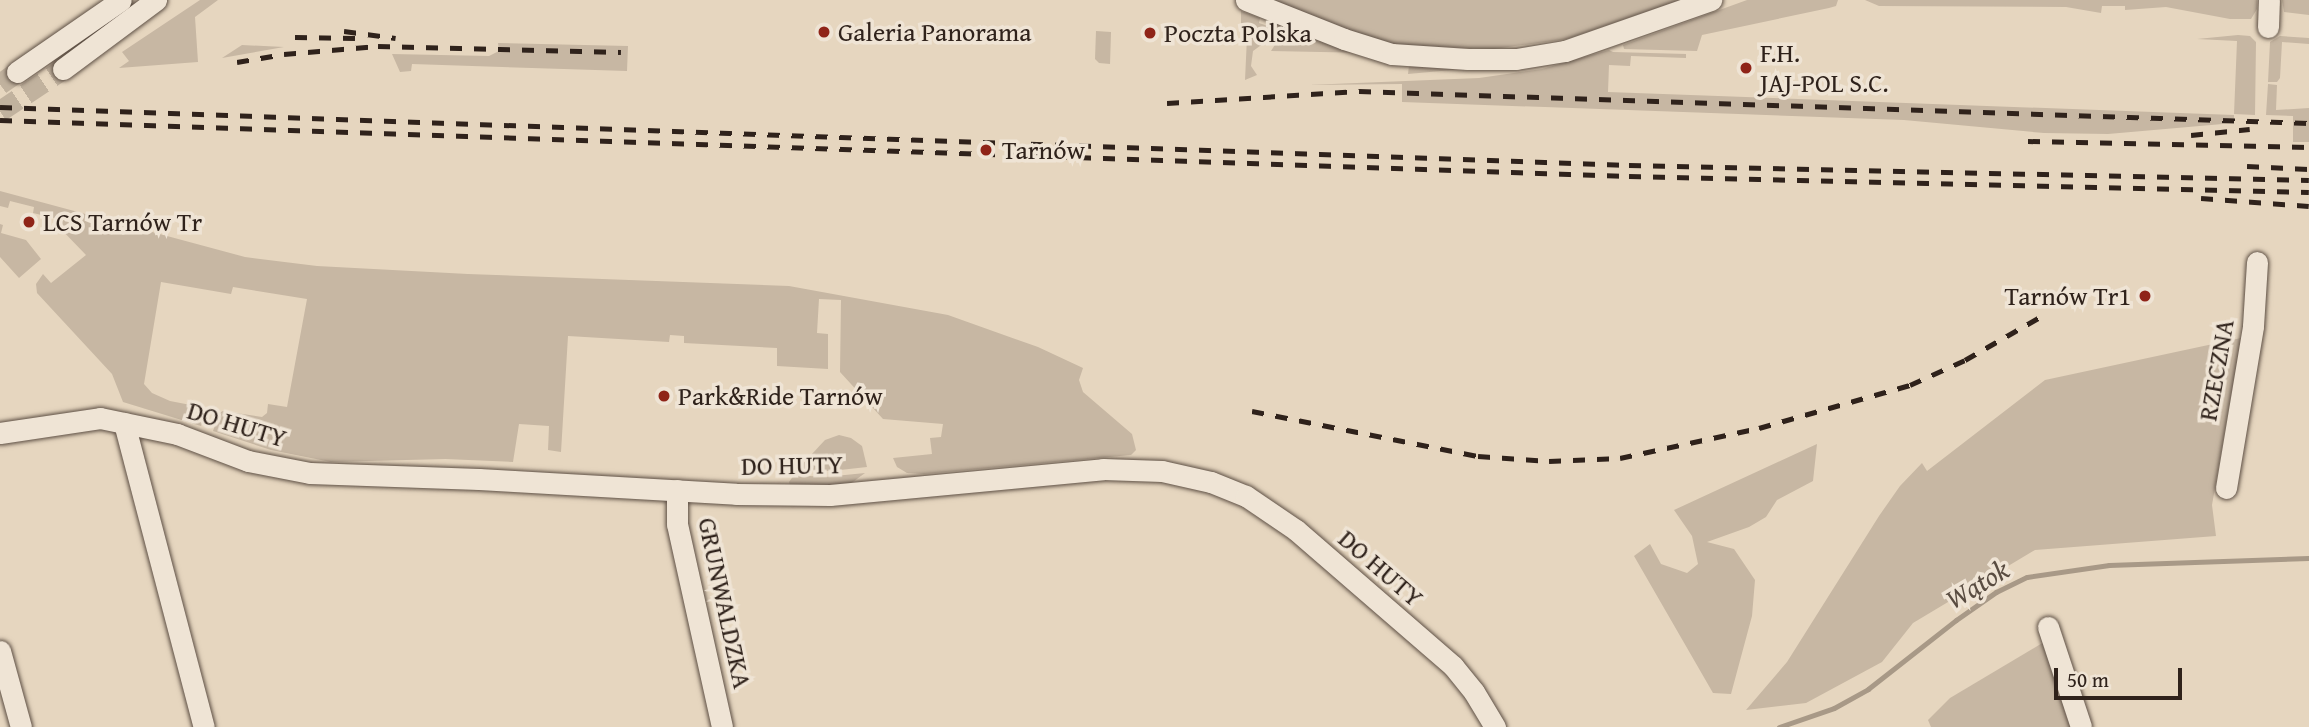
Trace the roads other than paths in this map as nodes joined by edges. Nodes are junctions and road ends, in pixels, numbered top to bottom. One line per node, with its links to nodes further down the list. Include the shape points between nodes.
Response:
1 (121, 0): 8 (street)
2 (156, 0): 7 (street)
3 (1246, 0): 4 (street, via 1392,54 1468,59 1516,59 1565,51)
4 (1711, 0)
5 (2269, 0): 6 (street)
6 (2268, 27)
7 (63, 69)
8 (17, 72)
9 (2258, 262): 12 (street, RZECZNA, via 2253,326)
10 (124, 423): 11 (street, DO HUTY, via 100,418); 13 (street, DO HUTY, via 177,434 248,461 310,473); 17 (street)
11 (0, 433)
12 (2226, 488)
13 (677, 490): 18 (street, GRUNWALDZKA, via 677,524); 19 (street, DO HUTY, via 830,495 1130,468 1211,482 1246,496 1296,530 1453,666)
14 (2048, 627): 20 (street)
15 (0, 651): 16 (street)
16 (21, 727)
17 (204, 727)
18 (722, 727)
19 (1495, 727)
20 (2081, 727)

